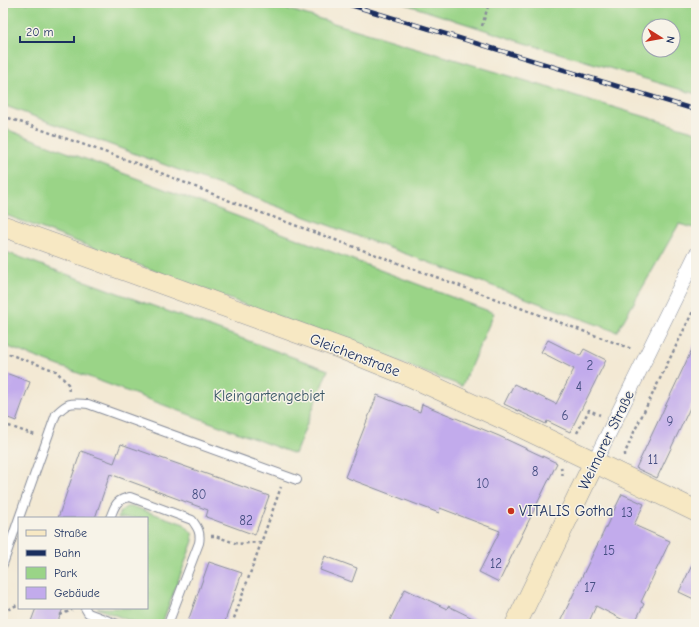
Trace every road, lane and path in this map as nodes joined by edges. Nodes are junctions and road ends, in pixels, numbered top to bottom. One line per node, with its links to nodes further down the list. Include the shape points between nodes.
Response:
1 (489, 3): 2 (path)
2 (482, 26)
3 (3, 116): 8 (path, via 141,165 240,205)
4 (3, 226): 13 (street, Gleichenstraße, via 351,352 410,376)
5 (696, 255): 8 (street, Weimarer Straße)
6 (696, 305): 12 (path, via 634,432 625,453)
7 (3, 352): 9 (path, via 56,372 68,384)
8 (647, 355): 13 (street, Weimarer Straße)
9 (70, 403): 11 (lane, via 56,414); 14 (lane, via 88,404)
10 (3, 424): 11 (path)
11 (47, 440): 17 (lane)
12 (626, 459)
13 (594, 463): 16 (street, Gleichenstraße); 31 (street, Weimarer Straße)
14 (285, 476): 15 (lane); 21 (path)
15 (297, 480)
16 (696, 511)
17 (19, 517)
18 (110, 517): 20 (lane, via 115,504 122,499 130,498 192,520 199,528)
19 (18, 521): 22 (lane)
20 (200, 538): 21 (path, via 215,536 238,544); 29 (lane)
21 (261, 542): 30 (path)
22 (3, 564)
23 (18, 604): 26 (path)
24 (74, 609): 27 (path)
25 (86, 609): 28 (lane, via 88,613)
26 (3, 612)
27 (60, 615)
28 (117, 624)
29 (168, 624)
30 (232, 624)
31 (516, 624)

